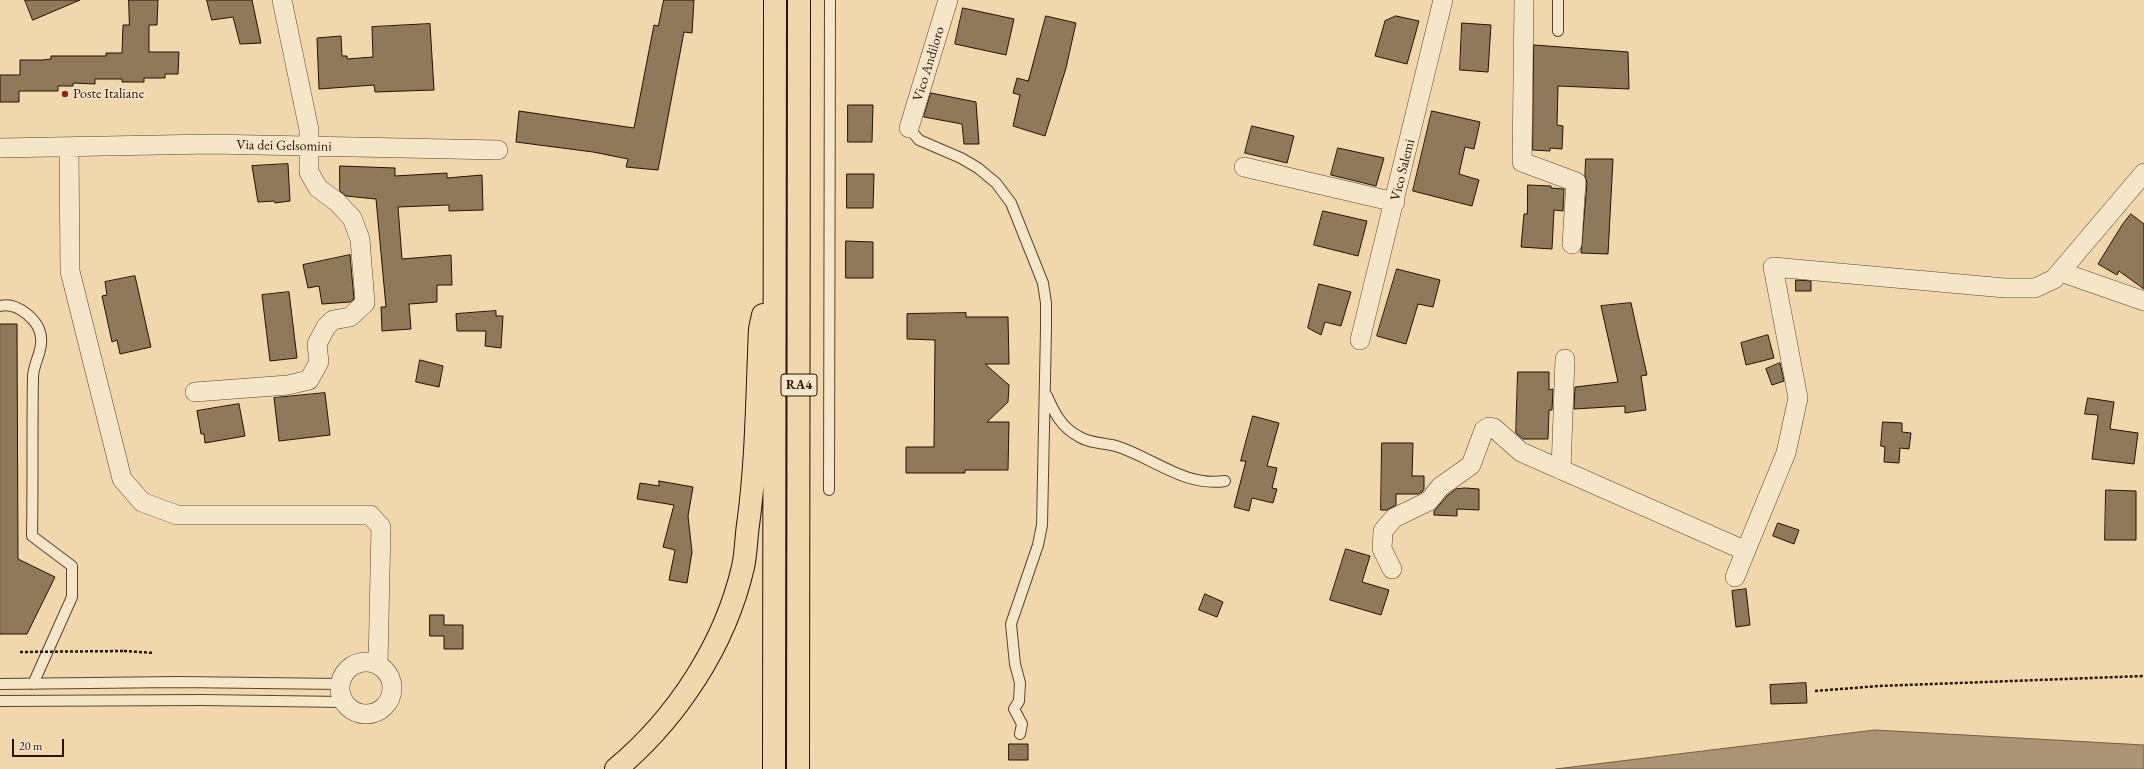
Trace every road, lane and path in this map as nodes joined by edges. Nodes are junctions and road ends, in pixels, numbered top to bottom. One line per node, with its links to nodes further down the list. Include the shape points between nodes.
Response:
1 (282, 0): 12 (street, via 309,130)
2 (775, 0): 19 (highway, RA4)
3 (799, 0): 45 (highway, RA4)
4 (830, 0): 29 (lane)
5 (948, 0): 10 (street, Vico Andiloro)
6 (1443, 0): 17 (street, Vico Salemi)
7 (1524, 0): 18 (street, via 1522,162 1576,182)
8 (1558, 0): 9 (lane)
9 (1558, 31)
10 (909, 128): 26 (lane, via 919,140 978,168 996,183 1011,204 1043,283 1046,309)
11 (70, 147): 12 (street, Via dei Gelsomini, via 210,144); 13 (street, Via dei Gelsomini); 35 (street, via 70,271 122,478 142,502 176,515 370,515 381,527)
12 (310, 147): 14 (street, Via dei Gelsomini); 25 (street, via 308,163 312,180 352,218 360,239 365,303 350,317 333,320 326,327 317,344 319,362 308,380 288,385)
13 (0, 148)
14 (498, 150)
15 (1244, 167): 17 (street)
16 (2144, 173): 20 (street)
17 (1395, 202): 23 (street, Vico Salemi)
18 (1572, 244)
19 (775, 263): 43 (highway, via 760,329 754,483 743,567 730,609 700,672 671,713 637,752); 44 (highway, RA4)
20 (2061, 272): 21 (street); 30 (street, via 2054,279 2035,288 2005,288 1773,267 1798,398 1786,453)
21 (2144, 301)
22 (0, 306): 38 (lane, via 6,305 22,310 35,323 42,338 33,374 32,536 72,566 72,597)
23 (1360, 340)
24 (1565, 359): 27 (street)
25 (195, 392)
26 (1045, 392): 28 (lane, via 1056,417 1078,437 1117,447 1187,478 1209,483); 42 (lane, via 1042,525 1011,624 1015,664 1020,683 1019,701 1014,709 1022,724)
27 (1561, 470): 30 (street); 31 (street, via 1521,452 1494,428 1489,427 1484,430 1471,465 1440,487 1429,501 1394,518 1383,531 1382,549)
28 (1225, 481)
29 (829, 490)
30 (1746, 551): 32 (street)
31 (1392, 569)
32 (1735, 577)
33 (20, 652): 34 (path, bridge)
34 (154, 652)
35 (378, 665): 40 (street, via 369,662 351,667 345,673); 40 (street, via 390,678 392,695 382,709 366,714 357,712)
36 (2144, 676): 39 (path)
37 (0, 684): 38 (lane)
38 (33, 684): 40 (lane, via 178,682)
39 (1814, 691)
40 (342, 693): 41 (lane, via 202,700)
41 (0, 701)
42 (1020, 734)
43 (616, 769)
44 (774, 769)
45 (798, 769)

